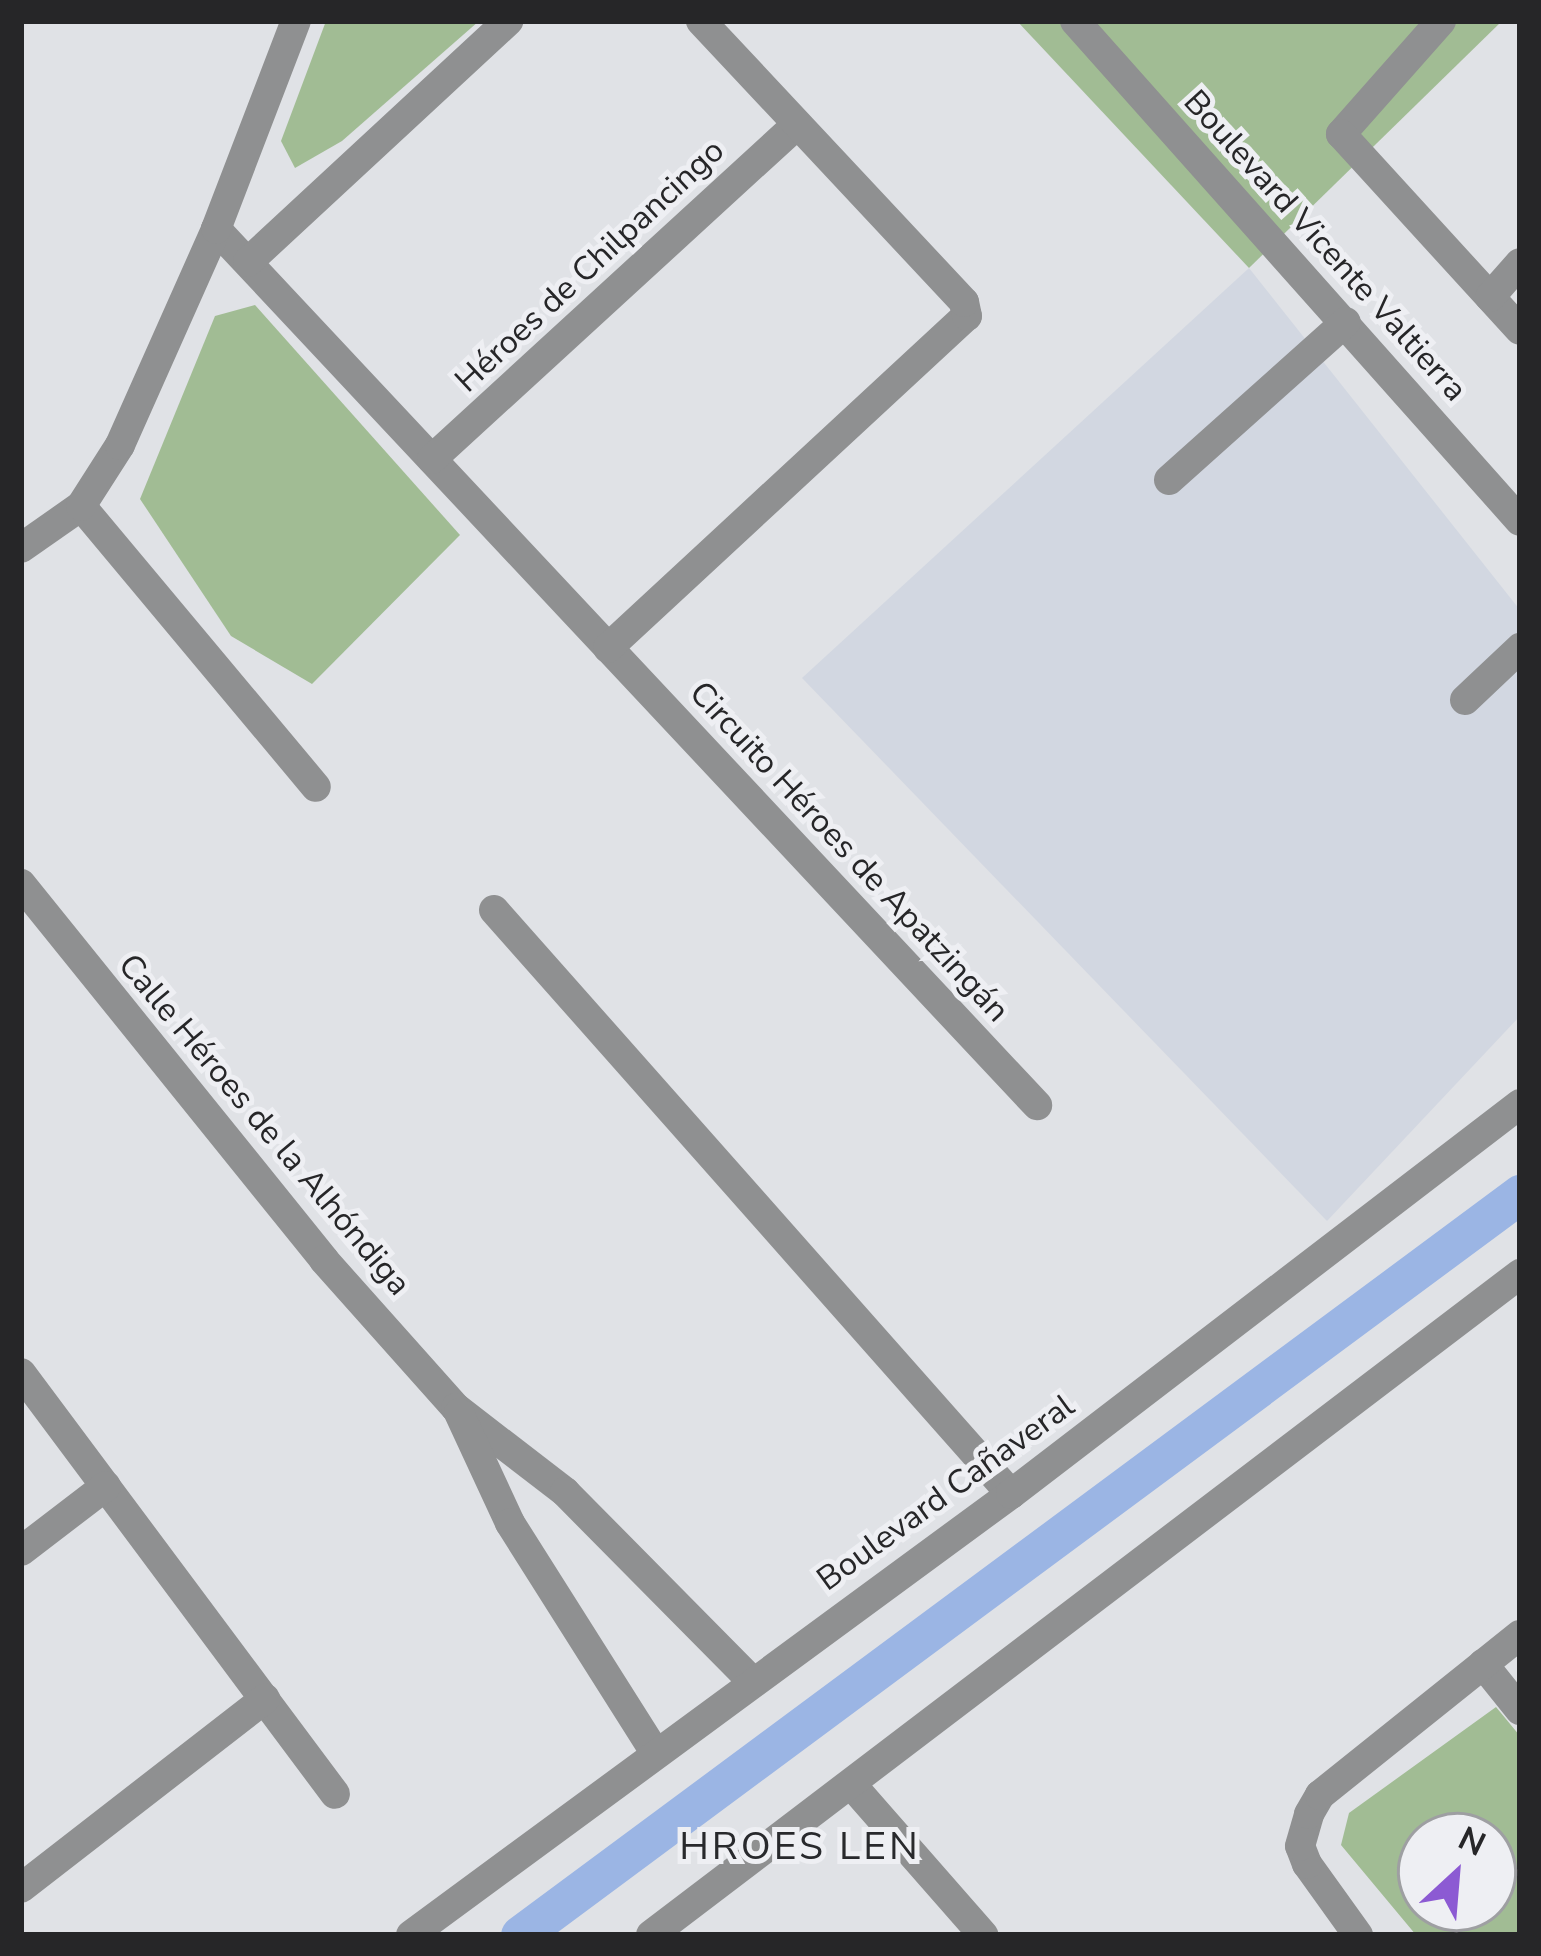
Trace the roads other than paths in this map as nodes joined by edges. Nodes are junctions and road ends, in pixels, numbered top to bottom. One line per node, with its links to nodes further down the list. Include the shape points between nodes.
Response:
1 (296, 21): 7 (street)
2 (508, 21): 8 (street)
3 (701, 21): 6 (street)
4 (1075, 21): 11 (street, Boulevard Vicente Valtierra)
5 (1441, 21): 10 (street, via 1341,134)
6 (797, 125): 13 (street, Héroes de Chilpancingo); 18 (street, via 964,302 967,316)
7 (216, 230): 8 (street, Circuito Héroes de Apatzingán); 15 (street, via 152,383)
8 (248, 262): 13 (street, Circuito Héroes de Apatzingán)
9 (1520, 263): 10 (street)
10 (1490, 297): 12 (street)
11 (1346, 322): 14 (street); 16 (street, Boulevard Vicente Valtierra)
12 (1520, 330)
13 (432, 459): 18 (street, Circuito Héroes de Apatzingán)
14 (1169, 480)
15 (82, 506): 17 (street); 21 (street)
16 (1520, 521)
17 (21, 548)
18 (608, 648): 25 (street, Circuito Héroes de Apatzingán)
19 (1520, 649): 20 (street)
20 (1466, 700)
21 (316, 787)
22 (21, 884): 28 (street, Calle Héroes de la Alhóndiga, via 325,1260)
23 (494, 910): 30 (street)
24 (1520, 1104): 30 (street, Boulevard Cañaveral)
25 (1036, 1105)
26 (1520, 1274): 38 (street)
27 (21, 1373): 29 (street)
28 (456, 1408): 34 (street, Calle Héroes de la Alhóndiga, via 566,1492); 37 (street, Calle Héroes de la Alhóndiga, via 510,1523)
29 (106, 1486): 31 (street); 35 (street)
30 (1011, 1494): 34 (street, Boulevard Cañaveral)
31 (21, 1551)
32 (1520, 1635): 33 (street)
33 (1483, 1664): 36 (street); 41 (street, via 1320,1795 1309,1814 1300,1846)
34 (750, 1679): 37 (street, Boulevard Cañaveral)
35 (265, 1699): 39 (street); 40 (street)
36 (1520, 1710)
37 (655, 1752): 42 (street, Boulevard Cañaveral)
38 (851, 1784): 43 (street); 44 (street)
39 (335, 1794)
40 (21, 1888)
41 (1351, 1933)
42 (411, 1935)
43 (651, 1935)
44 (982, 1935)

